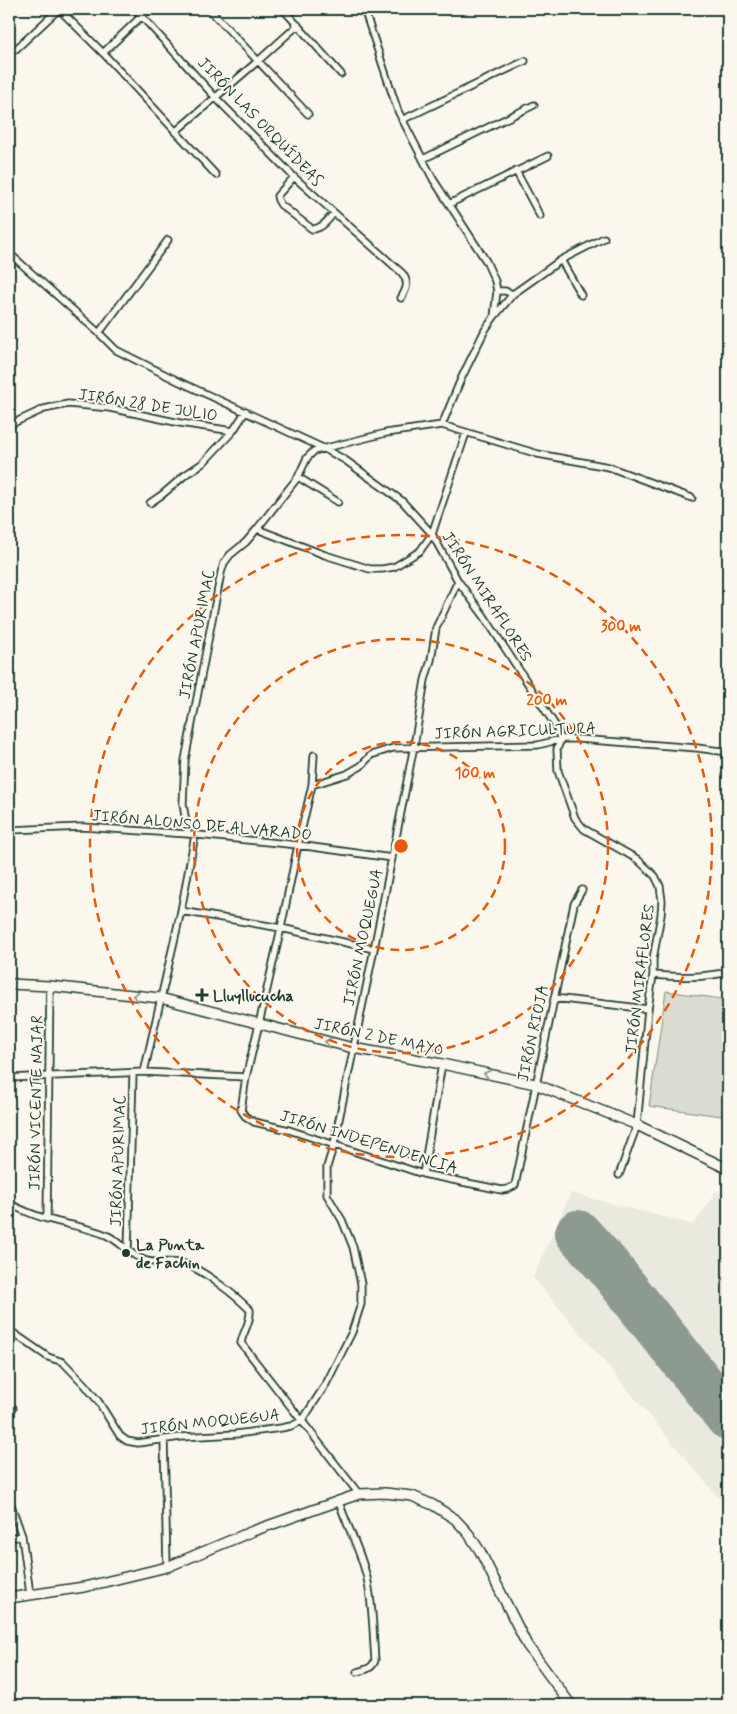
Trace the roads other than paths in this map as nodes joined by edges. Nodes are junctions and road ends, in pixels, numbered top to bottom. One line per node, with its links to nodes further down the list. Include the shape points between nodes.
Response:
1 (59, 9): 9 (street); 10 (street)
2 (135, 9): 7 (street, JIRÓN LAS ORQUÍDEAS)
3 (149, 9): 7 (street)
4 (209, 9): 11 (street)
5 (283, 9): 8 (street)
6 (364, 9): 17 (street)
7 (141, 16): 10 (street); 14 (street, JIRÓN LAS ORQUÍDEAS)
8 (298, 25): 11 (street); 13 (street)
9 (16, 49)
10 (103, 53): 18 (street)
11 (258, 61): 14 (street); 16 (street)
12 (525, 61): 17 (street)
13 (341, 74)
14 (215, 96): 18 (street); 23 (street, JIRÓN LAS ORQUÍDEAS)
15 (534, 105): 20 (street)
16 (308, 114)
17 (402, 120): 20 (street)
18 (175, 132): 22 (street)
19 (548, 156): 21 (street)
20 (422, 159): 24 (street)
21 (516, 171): 24 (street); 26 (street)
22 (216, 175)
23 (294, 178): 25 (street, JIRÓN LAS ORQUÍDEAS); 25 (street, via 277,196 280,205 312,229 321,227)
24 (448, 204): 31 (street, via 486,261 496,281)
25 (334, 213): 34 (street, JIRÓN LAS ORQUÍDEAS, via 404,276 407,285)
26 (540, 216)
27 (604, 238): 30 (street)
28 (168, 240): 36 (street)
29 (9, 253): 36 (street, JIRÓN MIRAFLORES)
30 (561, 260): 32 (street); 33 (street)
31 (497, 291): 32 (street); 35 (street)
32 (513, 294): 35 (street)
33 (581, 295)
34 (400, 298)
35 (494, 317): 39 (street, via 461,379)
36 (99, 333): 37 (street, JIRÓN MIRAFLORES, via 116,350)
37 (246, 410): 40 (street, JIRÓN 28 DE JULIO); 42 (street, JIRÓN MIRAFLORES)
38 (9, 424): 40 (street, JIRÓN 28 DE JULIO, via 44,409 68,404 110,408)
39 (442, 425): 41 (street); 42 (street, via 386,433)
40 (233, 431): 46 (street, via 203,464 185,474)
41 (466, 433): 44 (street, via 538,454 609,467); 48 (street)
42 (323, 448): 43 (street, JIRÓN APURIMAC, via 307,458); 48 (street, JIRÓN MIRAFLORES, via 402,501)
43 (298, 477): 45 (street); 47 (street, JIRÓN APURIMAC)
44 (692, 498)
45 (338, 502)
46 (150, 503)
47 (257, 529): 48 (street, via 325,555 382,569 394,567 420,551); 56 (street, JIRÓN APURIMAC, via 230,555 221,573 184,760 183,804)
48 (432, 534): 49 (street, JIRÓN MIRAFLORES)
49 (458, 581): 50 (street, JIRÓN MIRAFLORES, via 531,687); 51 (street, JIRÓN MOQUEGUA, via 436,628)
50 (561, 739): 51 (street, JIRÓN AGRICULTURA, via 538,744); 52 (street, JIRÓN AGRICULTURA); 65 (street, JIRÓN MIRAFLORES, via 557,749 558,771 575,818 584,829 637,859 656,876 660,886 662,901)
51 (414, 746): 54 (street, JIRÓN AGRICULTURA, via 371,755 347,774); 59 (street, JIRÓN MOQUEGUA)
52 (728, 752)
53 (314, 755): 54 (street)
54 (312, 785): 58 (street)
55 (9, 830): 56 (street, JIRÓN ALONSO DE ALVARADO, via 83,826)
56 (188, 834): 57 (street, JIRÓN ALONSO DE ALVARADO)
57 (195, 835): 58 (street, JIRÓN ALONSO DE ALVARADO); 61 (street)
58 (298, 845): 59 (street, JIRÓN ALONSO DE ALVARADO); 62 (street)
59 (392, 858): 63 (street, JIRÓN MOQUEGUA)
60 (582, 890): 69 (street, JIRÓN RIOJA, via 574,904)
61 (181, 911): 62 (street); 68 (street)
62 (281, 928): 63 (street); 71 (street)
63 (374, 949): 72 (street, JIRÓN MOQUEGUA)
64 (728, 972): 65 (street, via 688,978)
65 (653, 975): 70 (street, JIRÓN MIRAFLORES)
66 (9, 984): 67 (main road, JIRÓN 2 DE MAYO)
67 (50, 986): 68 (main road, JIRÓN 2 DE MAYO, one-way to 67); 76 (street, JIRÓN VICENTE NAJAR)
68 (160, 998): 71 (main road, JIRÓN 2 DE MAYO); 74 (street)
69 (554, 998): 70 (street); 79 (street, JIRÓN RIOJA)
70 (648, 1009): 80 (street, JIRÓN MIRAFLORES)
71 (259, 1024): 72 (main road, JIRÓN 2 DE MAYO, one-way to 71); 77 (street)
72 (353, 1048): 73 (main road, JIRÓN 2 DE MAYO); 81 (street, JIRÓN MOQUEGUA)
73 (442, 1064): 79 (main road, JIRÓN 2 DE MAYO, one-way to 73); 83 (street)
74 (144, 1072): 75 (street); 77 (street)
75 (133, 1073): 76 (street); 88 (street, JIRÓN APURIMAC)
76 (50, 1076): 78 (street); 87 (street, JIRÓN VICENTE NAJAR)
77 (246, 1076): 81 (street, JIRÓN INDEPENDENCIA, via 241,1110 245,1116 254,1122)
78 (9, 1078)
79 (535, 1084): 80 (main road, JIRÓN 2 DE MAYO); 85 (street, JIRÓN RIOJA)
80 (637, 1125): 82 (main road, JIRÓN 2 DE MAYO); 84 (street, JIRÓN MIRAFLORES)
81 (334, 1144): 83 (street, JIRÓN INDEPENDENCIA); 90 (street, JIRÓN MOQUEGUA, via 327,1167 327,1195 353,1247 361,1284 360,1304 352,1332 326,1384)
82 (728, 1169)
83 (424, 1174): 85 (street, JIRÓN INDEPENDENCIA, via 502,1190)
84 (619, 1175)
85 (515, 1185)
86 (9, 1204): 87 (street)
87 (47, 1219): 88 (street, via 108,1235)
88 (128, 1251): 90 (street, via 154,1263 185,1264 214,1280 250,1310 241,1343)
89 (9, 1330): 91 (street, JIRÓN MOQUEGUA, via 48,1357 63,1362 85,1385 120,1436 127,1441 138,1443)
90 (302, 1420): 91 (street, JIRÓN MOQUEGUA, via 280,1428); 92 (street)
91 (164, 1439): 97 (street)
92 (359, 1494): 94 (main road); 101 (main road, via 412,1496 455,1519 480,1552 527,1645)
93 (9, 1498): 95 (street)
94 (339, 1502): 97 (main road, via 253,1531); 100 (street, via 368,1582 375,1660 370,1668)
95 (22, 1536): 96 (street); 98 (street)
96 (9, 1538)
97 (167, 1567): 98 (main road, via 84,1587)
98 (30, 1594): 99 (main road)
99 (9, 1598)
100 (357, 1672)
101 (571, 1705)

